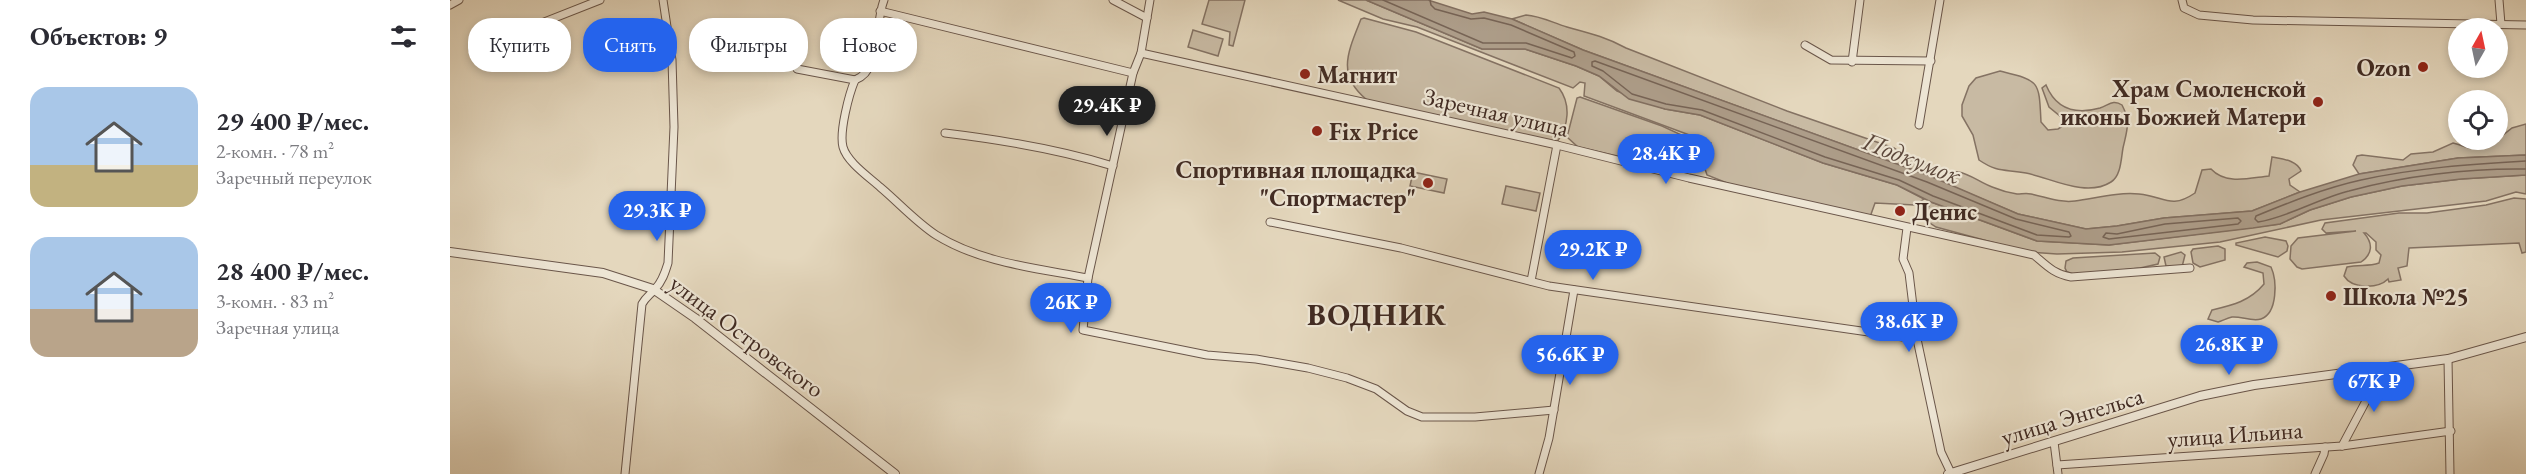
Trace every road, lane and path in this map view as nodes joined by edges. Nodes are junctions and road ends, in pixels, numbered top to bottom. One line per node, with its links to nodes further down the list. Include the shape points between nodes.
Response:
1 (459, 0): 11 (street)
2 (600, 0): 13 (street)
3 (663, 0): 36 (street, via 672,60 674,127 668,263)
4 (884, 0): 12 (street)
5 (1113, 0): 14 (street)
6 (1150, 0): 14 (street)
7 (1860, 0): 22 (street)
8 (1940, 0): 21 (street)
9 (2182, 0): 16 (street, via 2184,8 2199,15 2253,20)
10 (2499, 0): 15 (street)
11 (450, 5)
12 (880, 11): 24 (street); 25 (street, via 874,62 864,76)
13 (554, 18)
14 (1147, 18): 20 (street)
15 (2500, 18)
16 (2448, 23)
17 (2508, 24): 18 (street)
18 (2526, 25)
19 (1805, 45): 22 (street, via 1831,60)
20 (1141, 53): 24 (street); 28 (street, Заречная улица)
21 (1931, 61): 22 (street); 26 (street)
22 (1852, 62)
23 (808, 71): 25 (street)
24 (1134, 73): 29 (street)
25 (855, 80): 34 (street, via 843,149 933,233 965,251 992,259)
26 (1919, 125)
27 (945, 133): 29 (street, via 1024,143)
28 (1557, 145): 31 (street, Заречная улица); 35 (street)
29 (1113, 166): 34 (street)
30 (1270, 222): 35 (street, via 1401,248)
31 (1907, 228): 33 (street, Заречная улица, via 2034,255 2050,270 2071,277); 39 (street, via 1904,259)
32 (450, 252): 36 (street, улица Островского, via 603,273)
33 (2190, 268)
34 (1088, 278): 42 (street, via 1083,330 1207,355 1317,370 1376,389 1422,417)
35 (1532, 281): 37 (street)
36 (655, 290): 48 (street, via 642,304); 49 (street, улица Островского)
37 (1574, 290): 39 (street); 42 (street)
38 (2526, 337): 40 (street, улица Энгельса)
39 (1917, 339): 51 (street)
40 (2448, 359): 41 (street, улица Энгельса); 43 (street)
41 (2384, 367): 44 (street, улица Энгельса, via 2200,396); 45 (street)
42 (1554, 410): 50 (street)
43 (2451, 431): 45 (street, улица Ильина); 54 (street)
44 (2054, 442): 47 (street); 51 (street, улица Энгельса)
45 (2342, 446): 46 (street, улица Ильина)
46 (2325, 447): 47 (street, улица Ильина); 53 (street)
47 (2057, 465): 52 (street)
48 (625, 474)
49 (895, 474)
50 (1539, 474)
51 (1949, 474)
52 (2058, 474)
53 (2315, 474)
54 (2450, 474)

